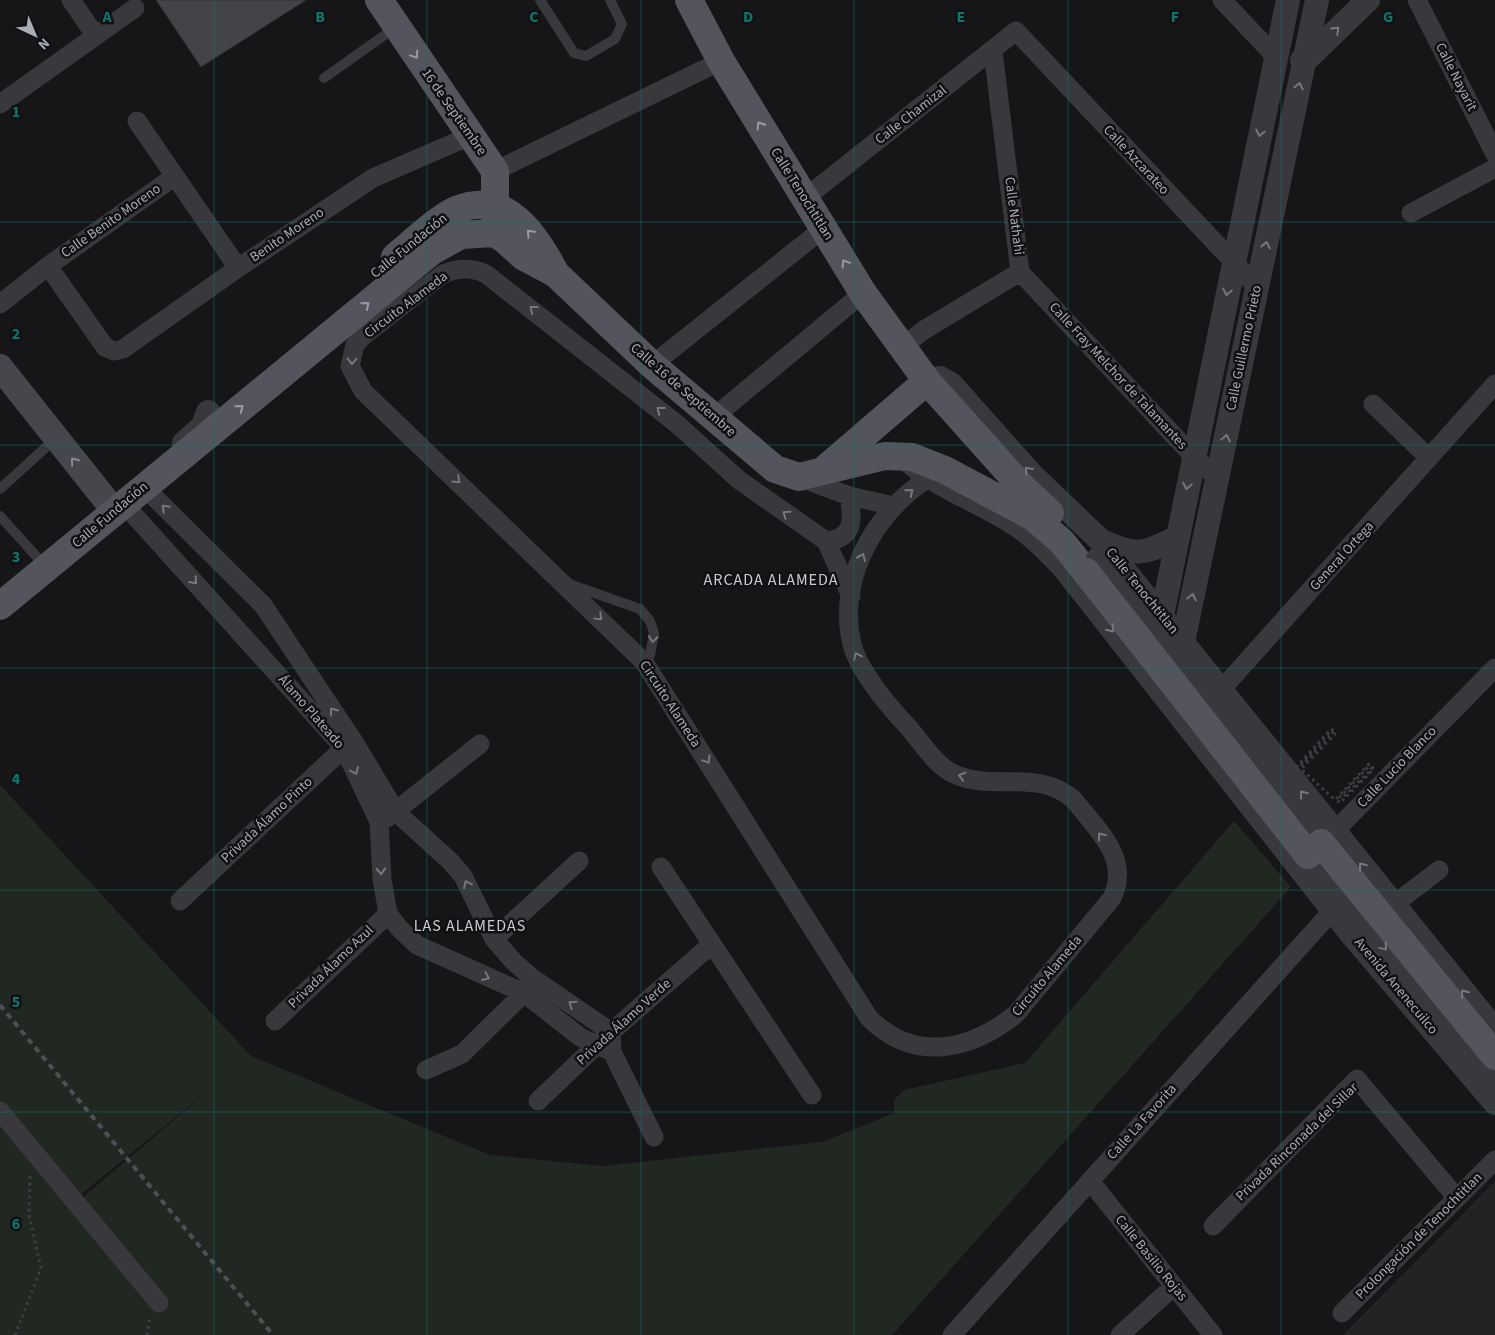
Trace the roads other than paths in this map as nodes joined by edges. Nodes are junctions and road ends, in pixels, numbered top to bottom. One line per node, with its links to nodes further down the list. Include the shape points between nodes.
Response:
1 (71, 0): 14 (street)
2 (379, 0): 12 (main road, 16 de Septiembre)
3 (540, 0): 4 (lane, via 574,52 586,56 615,39 622,24)
4 (610, 0)
5 (688, 0): 17 (main road, Calle Tenochtitlan)
6 (1222, 0): 16 (street)
7 (1288, 0): 16 (street, Calle Guillermo Prieto)
8 (1317, 0): 18 (street, Calle Guillermo Prieto)
9 (1368, 0): 18 (street, one-way to 9)
10 (1417, 0): 23 (street, Calle Nayarit)
11 (135, 8): 14 (street)
12 (396, 27): 19 (lane); 22 (main road, 16 de Septiembre, one-way to 22)
13 (1016, 31): 15 (street, Calle Chamizal); 31 (street, Calle Azcarateo)
14 (95, 35): 20 (street)
15 (993, 51): 26 (street, Calle Chamizal); 34 (street, Calle Nathahi)
16 (1276, 57): 18 (street); 31 (street, Calle Guillermo Prieto, one-way to 31)
17 (721, 61): 24 (street); 26 (main road, Calle Tenochtitlan, one-way to 17)
18 (1305, 61): 36 (street, Calle Guillermo Prieto, one-way to 18)
19 (324, 78)
20 (0, 104)
21 (137, 121): 25 (street, Calle Benito Moreno)
22 (470, 136): 24 (main road, 16 de Septiembre); 33 (street, Benito Moreno, via 373,178)
23 (1495, 157): 28 (street)
24 (495, 172): 27 (main road)
25 (175, 176): 32 (street, Calle Benito Moreno); 33 (street, Calle Benito Moreno)
26 (804, 198): 29 (main road, Calle Tenochtitlan)
27 (496, 205): 30 (main road); 35 (main road, one-way to 27, via 539,242 516,218); 56 (main road, Calle Fundación, via 476,204 454,211 208,412)
28 (1411, 213)
29 (824, 228): 37 (main road, Calle Tenochtitlan, one-way to 29); 41 (street)
30 (494, 233): 35 (main road, via 524,257); 56 (main road, Calle Fundación, one-way to 30, via 432,251 461,235)
31 (1234, 263): 36 (street, Calle Azcarateo); 50 (street, Calle Guillermo Prieto, one-way to 50)
32 (48, 266): 38 (street, Calle Benito Moreno); 40 (street, Calle Benito Moreno, via 105,347)
33 (238, 268): 40 (street, Benito Moreno, via 123,349)
34 (1020, 272): 39 (street, Calle Nathahi, via 924,330); 50 (street, Calle Fray Melchor de Talamantes)
35 (556, 274): 41 (main road, Calle 16 de Septiembre)
36 (1257, 287): 54 (street, Calle Guillermo Prieto, one-way to 36)
37 (863, 293): 39 (main road, Calle Tenochtitlan); 46 (street)
38 (0, 304)
39 (902, 347): 43 (main road, Calle Tenochtitlan)
40 (114, 351)
41 (652, 365): 46 (main road, Calle 16 de Septiembre)
42 (0, 367): 48 (main road)
43 (926, 381): 47 (main road); 62 (main road, Calle Tenochtitlan, one-way to 43, via 1020,485)
44 (1495, 384): 51 (street, General Ortega)
45 (1373, 404): 51 (street)
46 (714, 417): 53 (main road, Calle 16 de Septiembre, via 775,469)
47 (884, 418): 49 (street, via 880,436); 53 (main road)
48 (56, 438): 55 (lane); 56 (main road, one-way to 48)
49 (893, 456): 52 (main road, via 912,457); 53 (main road)
50 (1194, 457): 54 (street, Calle Fray Melchor de Talamantes); 60 (street, Calle Guillermo Prieto, one-way to 60)
51 (1428, 458): 73 (street, General Ortega)
52 (937, 473): 58 (street, Circuito Alameda, one-way to 52); 62 (main road, via 1034,517 1062,542); 71 (street, one-way to 71, via 1041,543)
53 (811, 474): 57 (street)
54 (1217, 478): 69 (street, Calle Guillermo Prieto, one-way to 54)
55 (0, 489)
56 (127, 495): 63 (main road, Calle Fundación); 77 (street, Álamo Plateado, one-way to 77); 77 (street, Álamo Plateado, one-way to 56, via 263,605)
57 (850, 496): 58 (street); 61 (street, via 853,517 848,530 838,538)
58 (894, 506): 66 (street, Circuito Alameda, one-way to 58, via 858,564 868,542)
59 (0, 516): 63 (lane)
60 (1177, 537): 62 (street, via 1152,550); 68 (street, Calle Guillermo Prieto)
61 (826, 541): 64 (street, Circuito Alameda, one-way to 64, via 739,480 677,424 498,281 475,269 453,270 432,282 363,336 355,345 350,366 363,391); 66 (street)
62 (1095, 557): 68 (street, Calle Tenochtitlan); 80 (main road, Calle Tenochtitlan, bridge)
63 (45, 560): 65 (main road, Calle Fundación); 67 (main road, Calle Fundación)
64 (561, 580): 70 (street, Circuito Alameda, one-way to 70); 70 (lane, one-way to 70, via 640,609 650,621 654,633 650,655)
65 (0, 588)
66 (851, 596): 70 (street, Circuito Alameda, one-way to 66, via 869,1018 894,1038 917,1047 952,1046 974,1040 1016,1014 1112,898 1119,880 1116,858 1065,792 1036,781 975,780 953,774 944,767 903,722 857,659 848,622)
67 (0, 606)
68 (1163, 617): 69 (street, Calle Tenochtitlan); 71 (street, Calle Guillermo Prieto)
69 (1183, 642): 73 (street, Calle Tenochtitlan); 74 (street, Calle Guillermo Prieto)
70 (644, 662)
71 (1142, 669): 74 (street)
72 (1493, 673): 80 (street, Calle Lucio Blanco)
73 (1221, 691): 75 (street, General Ortega); 80 (street, Calle Tenochtitlan, one-way to 73)
74 (1162, 693): 75 (street)
75 (1188, 727): 80 (street)
76 (480, 744): 78 (street)
77 (349, 745): 78 (street, Álamo Plateado); 79 (street, Álamo Plateado, one-way to 79); 84 (street, Privada Álamo Pinto)
78 (396, 812): 79 (street); 89 (street, Álamo Plateado, one-way to 78, via 463,876)
79 (379, 822): 87 (street, Álamo Plateado, one-way to 87, via 382,879)
80 (1316, 849): 85 (street, one-way to 80); 86 (street, Avenida Anenecuilco); 96 (main road, bridge); 98 (street, Avenida Anenecuilco, one-way to 98, bridge)
81 (579, 861): 89 (street)
82 (661, 867): 90 (street)
83 (1439, 870): 85 (street)
84 (180, 901)
85 (1394, 905): 88 (street); 93 (street, one-way to 85)
86 (1333, 910): 88 (street, Avenida Anenecuilco); 105 (street, Calle La Favorita)
87 (388, 914): 91 (street, one-way to 91, via 417,945); 92 (street, Privada Álamo Azul)
88 (1353, 936): 101 (street, Avenida Anenecuilco)
89 (494, 939): 91 (street, Álamo Plateado)
90 (712, 944): 94 (street, Privada Álamo Verde); 99 (street)
91 (528, 985): 94 (street, one-way to 91); 95 (street, via 580,1037); 97 (street, via 462,1054)
92 (275, 1021)
93 (1495, 1030)
94 (611, 1032): 95 (street, Privada Álamo Verde)
95 (604, 1049): 100 (street, Privada Álamo Verde); 103 (street)
96 (1495, 1056)
97 (426, 1070)
98 (1495, 1080)
99 (812, 1095)
100 (538, 1101)
101 (1495, 1103)
102 (0, 1111): 109 (street)
103 (654, 1137)
104 (1495, 1160): 106 (street, Prolongación de Tenochtitlan)
105 (1090, 1181): 108 (street, Calle Basilio Rojas); 111 (street, Calle La Favorita)
106 (1456, 1197): 107 (street, Privada Rinconada del Sillar, via 1357,1079); 110 (street, Prolongación de Tenochtitlan)
107 (1213, 1226)
108 (1174, 1286): 112 (street); 113 (street, Calle Basilio Rojas)
109 (159, 1303)
110 (1342, 1312)
111 (952, 1335)
112 (1120, 1335)
113 (1213, 1335)

